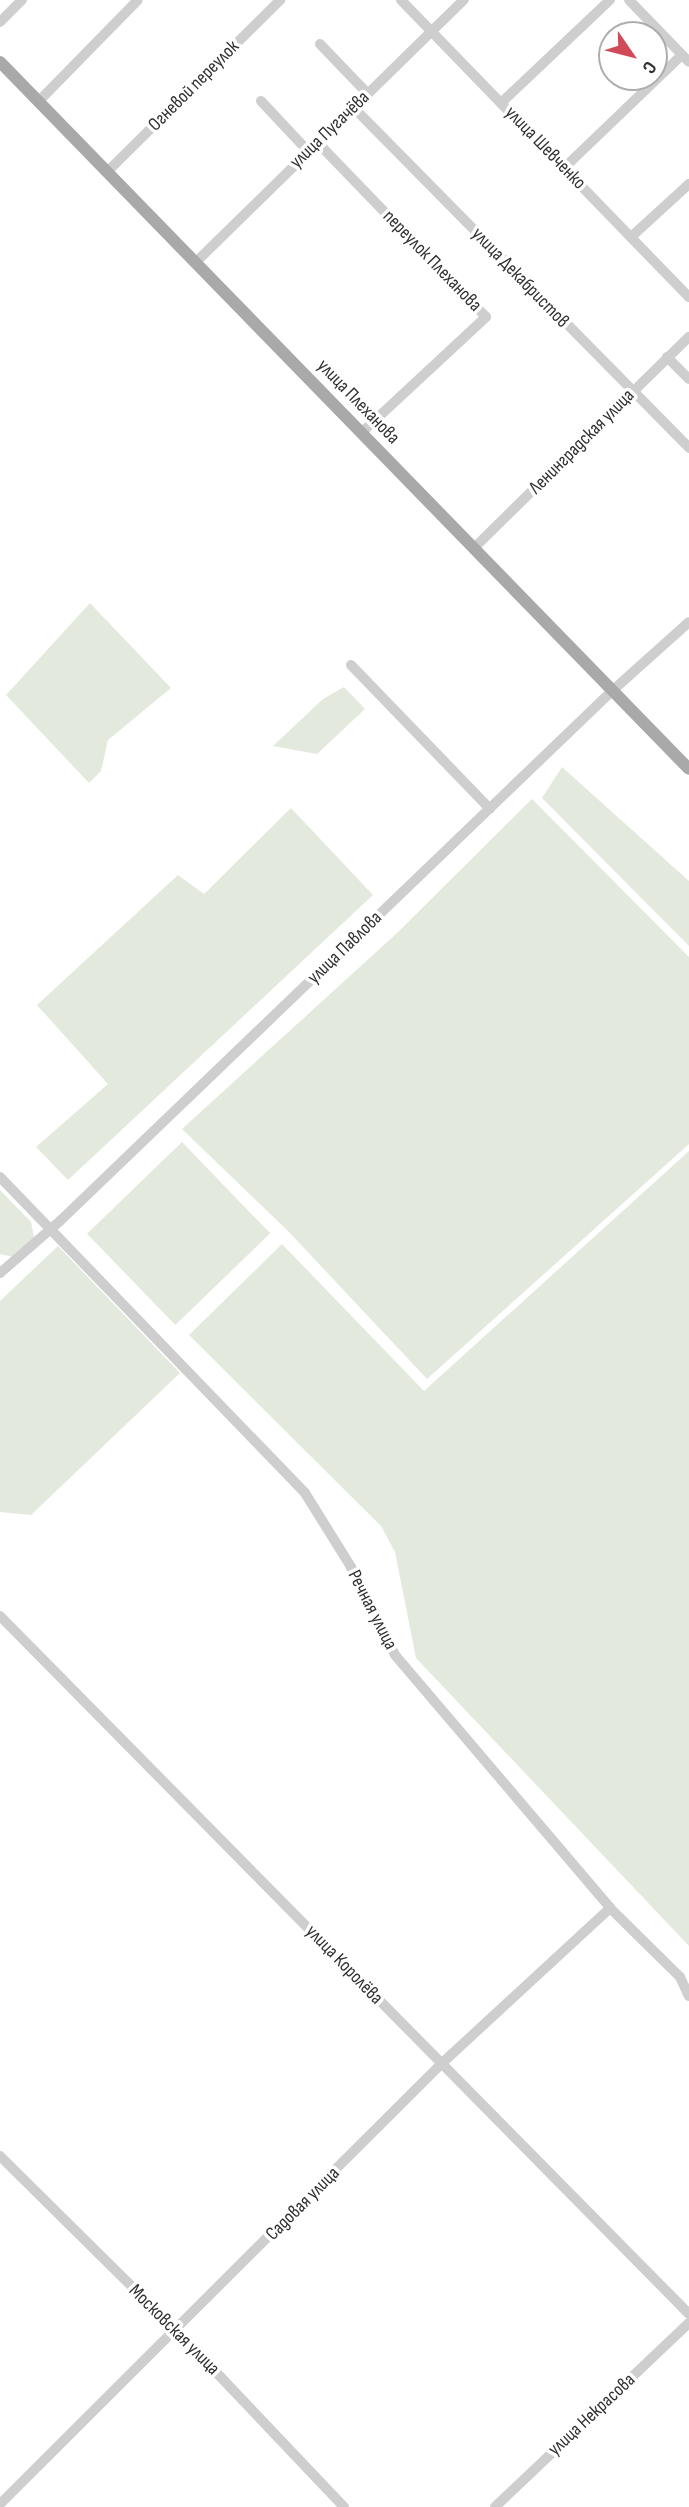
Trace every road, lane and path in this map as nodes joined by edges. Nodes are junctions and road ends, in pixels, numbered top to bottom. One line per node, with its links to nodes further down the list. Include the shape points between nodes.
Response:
1 (22, 0): 8 (street)
2 (138, 0): 14 (street)
3 (280, 0): 21 (street, Огневой переулок)
4 (401, 0): 9 (street, улица Шевченко)
5 (464, 0): 9 (street, улица Пугачёва)
6 (610, 0): 16 (street)
7 (629, 0): 11 (street)
8 (0, 22)
9 (432, 33): 13 (street, улица Пугачёва); 16 (street, улица Шевченко)
10 (320, 44): 13 (street)
11 (686, 59): 20 (street)
12 (0, 62): 14 (main road, улица Плеханова)
13 (367, 93): 17 (street, улица Пугачёва)
14 (39, 101): 21 (main road, улица Плеханова)
15 (261, 101): 19 (street)
16 (501, 103): 20 (street, улица Шевченко)
17 (353, 107): 18 (street, улица Пугачёва); 29 (street, улица Декабристов)
18 (317, 142): 19 (street, улица Пугачёва); 30 (street, переулок Плеханова, via 486,317)
19 (308, 151): 24 (street, улица Пугачёва)
20 (564, 168): 23 (street, улица Шевченко)
21 (108, 171): 24 (main road, улица Плеханова)
22 (689, 184): 23 (street)
23 (631, 237): 25 (street, улица Шевченко)
24 (196, 262): 30 (main road, улица Плеханова)
25 (689, 298)
26 (689, 337): 27 (street, Ленинградская улица)
27 (667, 358): 28 (street); 29 (street, Ленинградская улица)
28 (689, 379)
29 (633, 392): 31 (street, улица Декабристов); 32 (street, Ленинградская улица)
30 (361, 433): 32 (main road, улица Плеханова)
31 (689, 448)
32 (475, 547): 35 (main road, улица Плеханова)
33 (689, 622): 35 (street, улица Павлова)
34 (351, 666): 37 (street)
35 (612, 691): 36 (main road, улица Плеханова); 37 (street, улица Павлова)
36 (689, 769)
37 (490, 810): 39 (street, улица Павлова)
38 (0, 1177): 39 (street, Речная улица)
39 (51, 1230): 40 (street, улица Павлова); 42 (street, Речная улица, via 305,1493 351,1567 395,1655)
40 (2, 1269)
41 (0, 1616): 44 (street, улица Королёва)
42 (611, 1908): 43 (street, Речная улица, via 680,1977); 44 (street, Садовая улица)
43 (689, 1996)
44 (440, 2066): 46 (street, улица Королёва); 48 (street, Садовая улица)
45 (0, 2156): 48 (street, Московская улица)
46 (689, 2314)
47 (689, 2323): 51 (street, улица Некрасова)
48 (176, 2330): 49 (street, Садовая улица); 50 (street, Московская улица)
49 (0, 2504)
50 (344, 2507)
51 (495, 2507)

